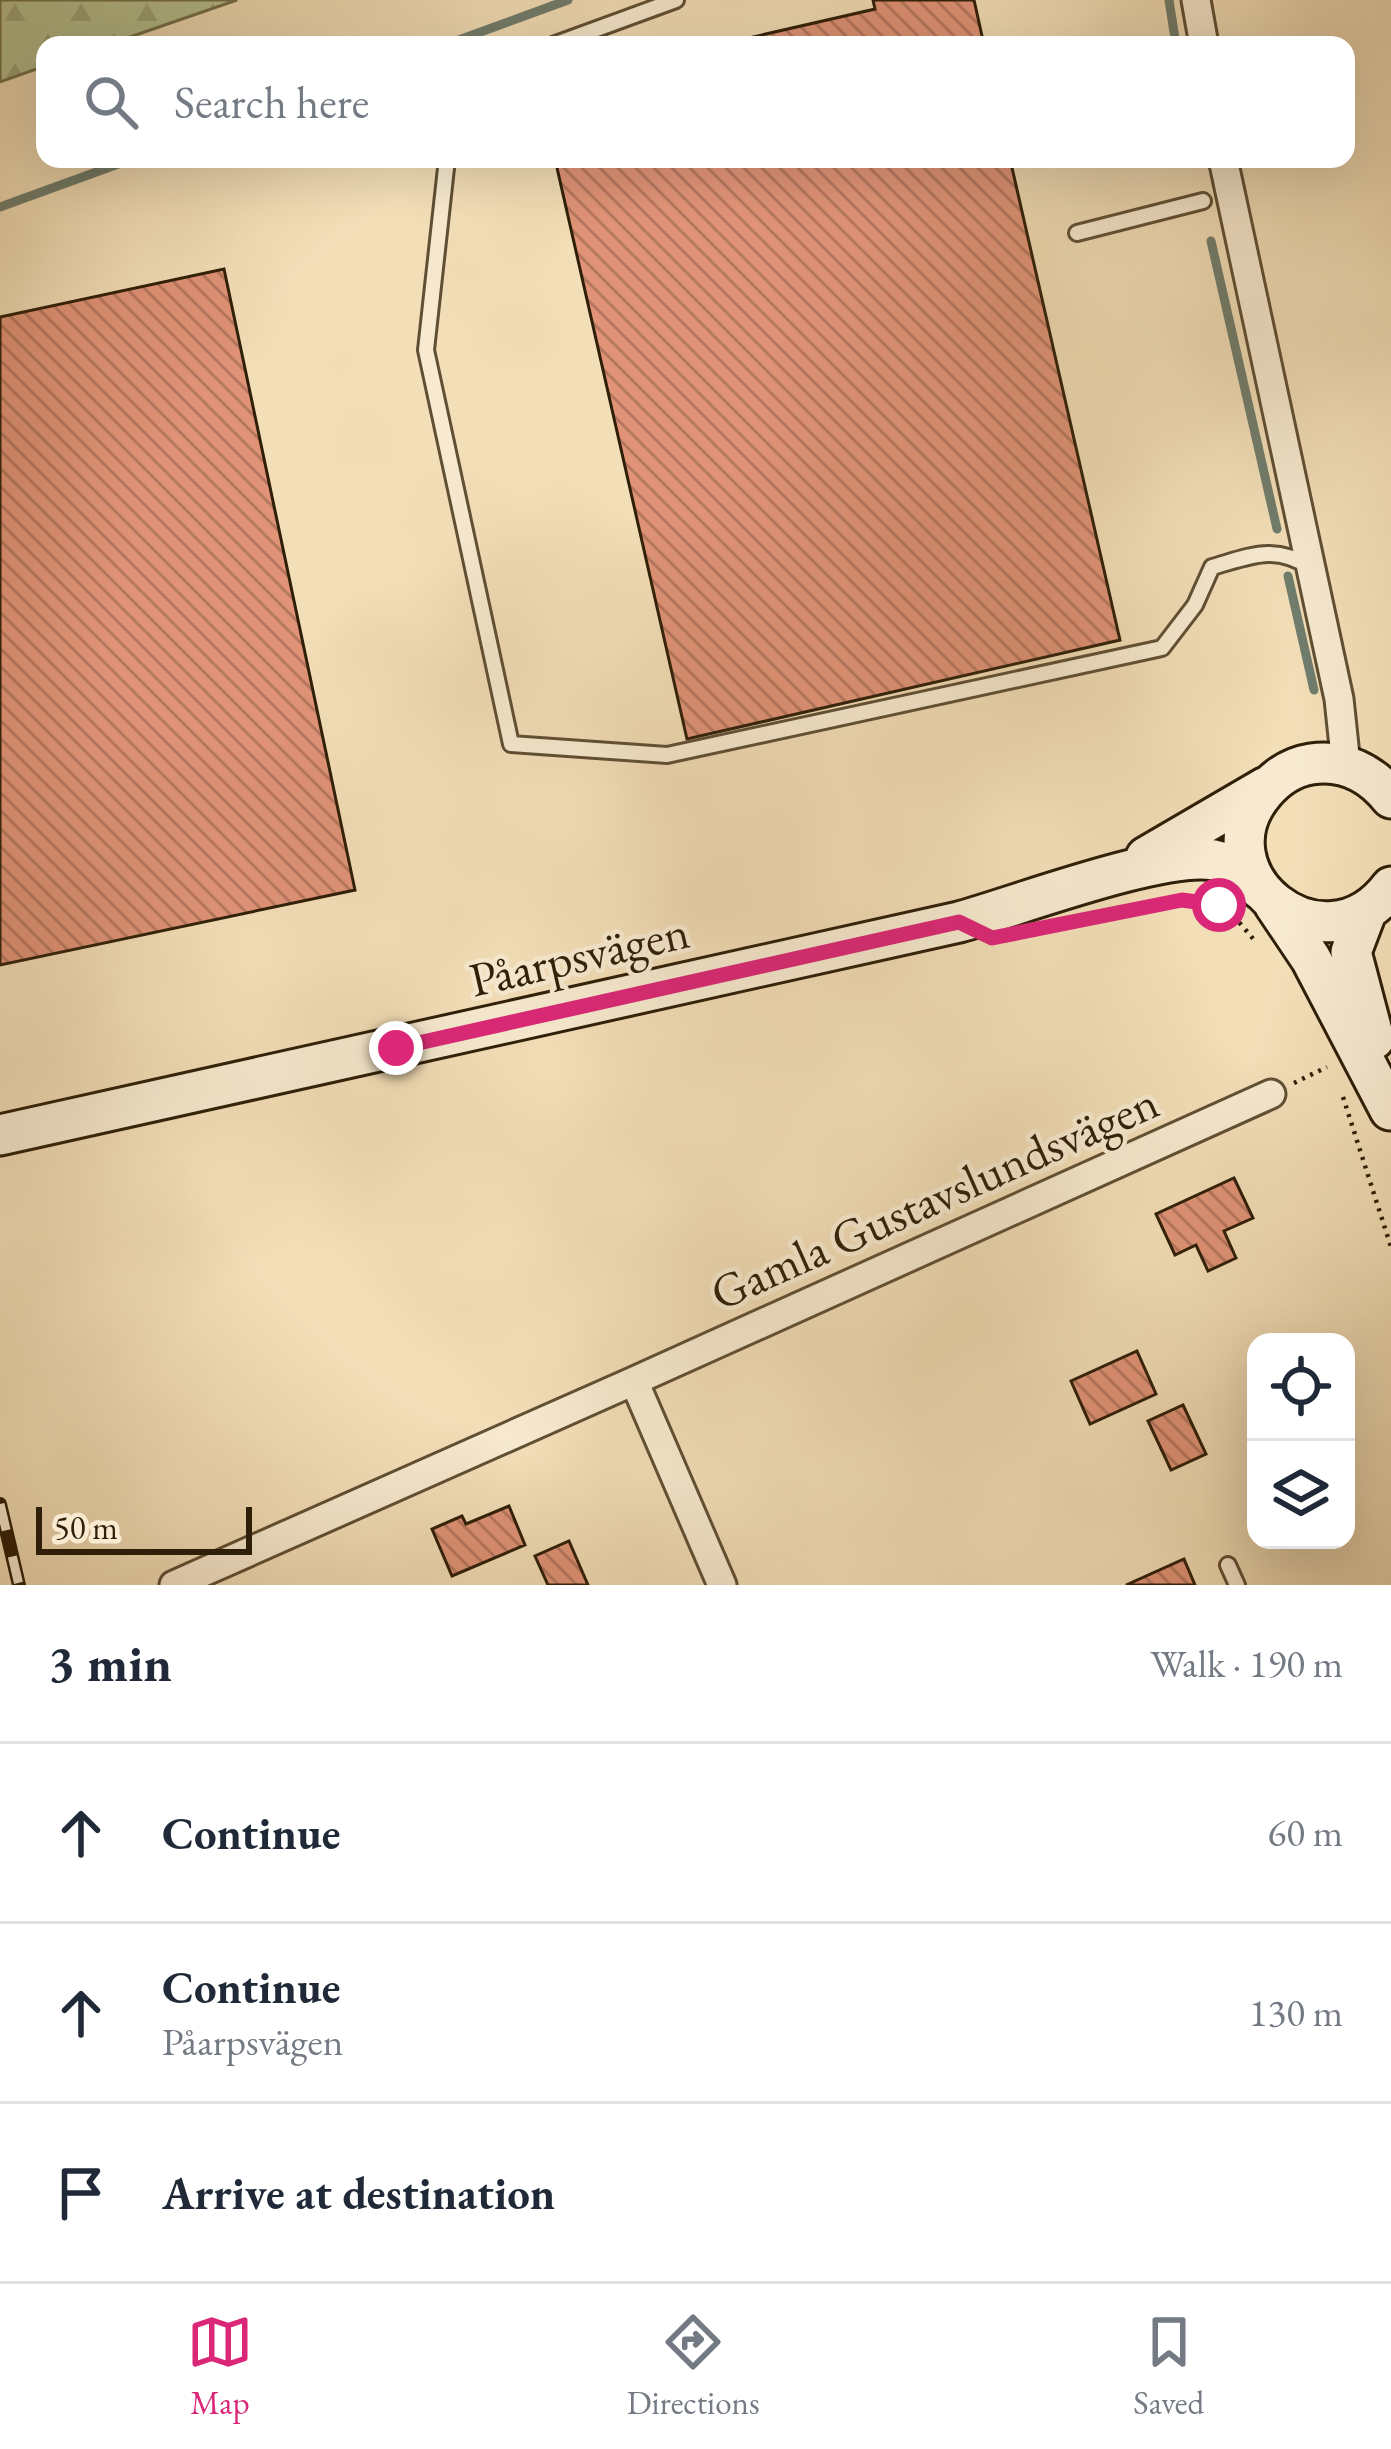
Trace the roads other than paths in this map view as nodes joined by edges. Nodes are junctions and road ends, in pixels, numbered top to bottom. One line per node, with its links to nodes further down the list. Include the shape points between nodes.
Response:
1 (676, 0): 3 (lane)
2 (1196, 0): 4 (street)
3 (578, 36)
4 (1202, 36)
5 (446, 168): 9 (lane, via 426,350 511,744 667,755 1162,648 1212,567 1287,552)
6 (1225, 168): 9 (street)
7 (1203, 201): 8 (lane)
8 (1077, 233)
9 (1310, 567): 10 (street)
10 (1346, 765): 11 (street, Påarpsvägen, via 1306,765); 12 (street)
11 (1271, 784): 14 (street, Påarpsvägen); 15 (street, via 1245,835 1246,855)
12 (1391, 797)
13 (1385, 894): 15 (street, Påarpsvägen, via 1329,922 1291,915); 17 (street, via 1356,934 1352,962)
14 (1106, 896): 15 (street, Påarpsvägen, via 1203,859 1237,869); 18 (street, Påarpsvägen)
15 (1268, 897): 17 (street)
16 (1271, 1094): 19 (street, Gamla Gustavslundsvägen)
17 (1390, 1112)
18 (0, 1135)
19 (634, 1381): 21 (street, Gamla Gustavslundsvägen); 22 (street)
20 (1228, 1565): 23 (lane)
21 (174, 1585)
22 (722, 1585)
23 (1237, 1585)

